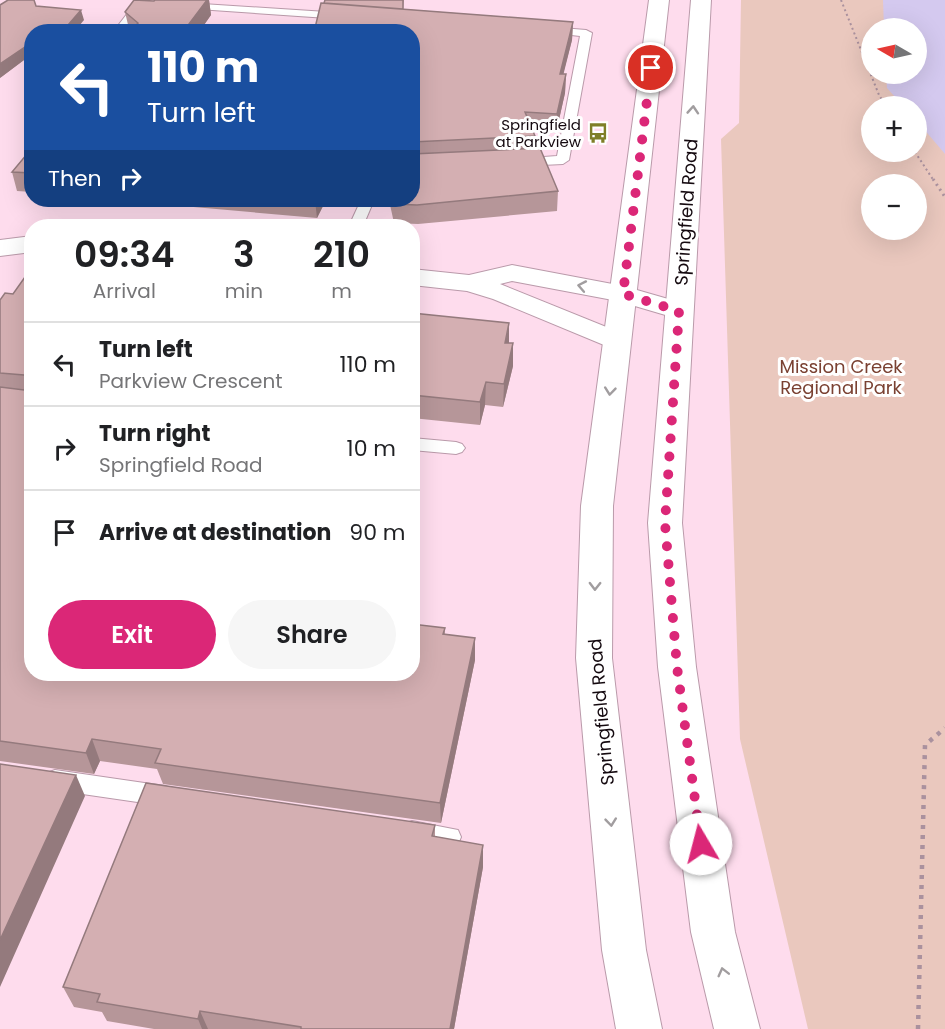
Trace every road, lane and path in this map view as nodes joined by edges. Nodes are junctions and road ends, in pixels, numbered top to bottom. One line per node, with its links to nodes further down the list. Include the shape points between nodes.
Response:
1 (659, 0): 17 (main road, Springfield Road)
2 (701, 0): 18 (main road, Springfield Road, one-way to 2)
3 (841, 0): 9 (path)
4 (152, 4): 7 (lane, via 140,3)
5 (176, 5): 6 (lane)
6 (352, 17)
7 (124, 24)
8 (540, 30): 11 (lane, via 586,33 563,160)
9 (880, 96)
10 (922, 162): 12 (path)
11 (505, 163)
12 (945, 197)
13 (24, 245): 14 (main road)
14 (0, 248)
15 (420, 279): 16 (main road)
16 (469, 283): 17 (main road, one-way to 16, via 512,273); 19 (main road, via 524,300)
17 (623, 294): 18 (main road); 19 (main road, Springfield Road)
18 (679, 311): 28 (main road, Springfield Road, one-way to 18, via 713,932 677,667 665,523)
19 (616, 341): 27 (main road, Springfield Road, one-way to 27, via 597,506 594,658 624,950)
20 (420, 445): 21 (lane)
21 (456, 448)
22 (945, 728): 29 (path, via 925,745)
23 (36, 777): 24 (lane)
24 (190, 800)
25 (391, 828): 26 (lane)
26 (450, 837)
27 (639, 1029)
28 (737, 1029)
29 (918, 1029)

